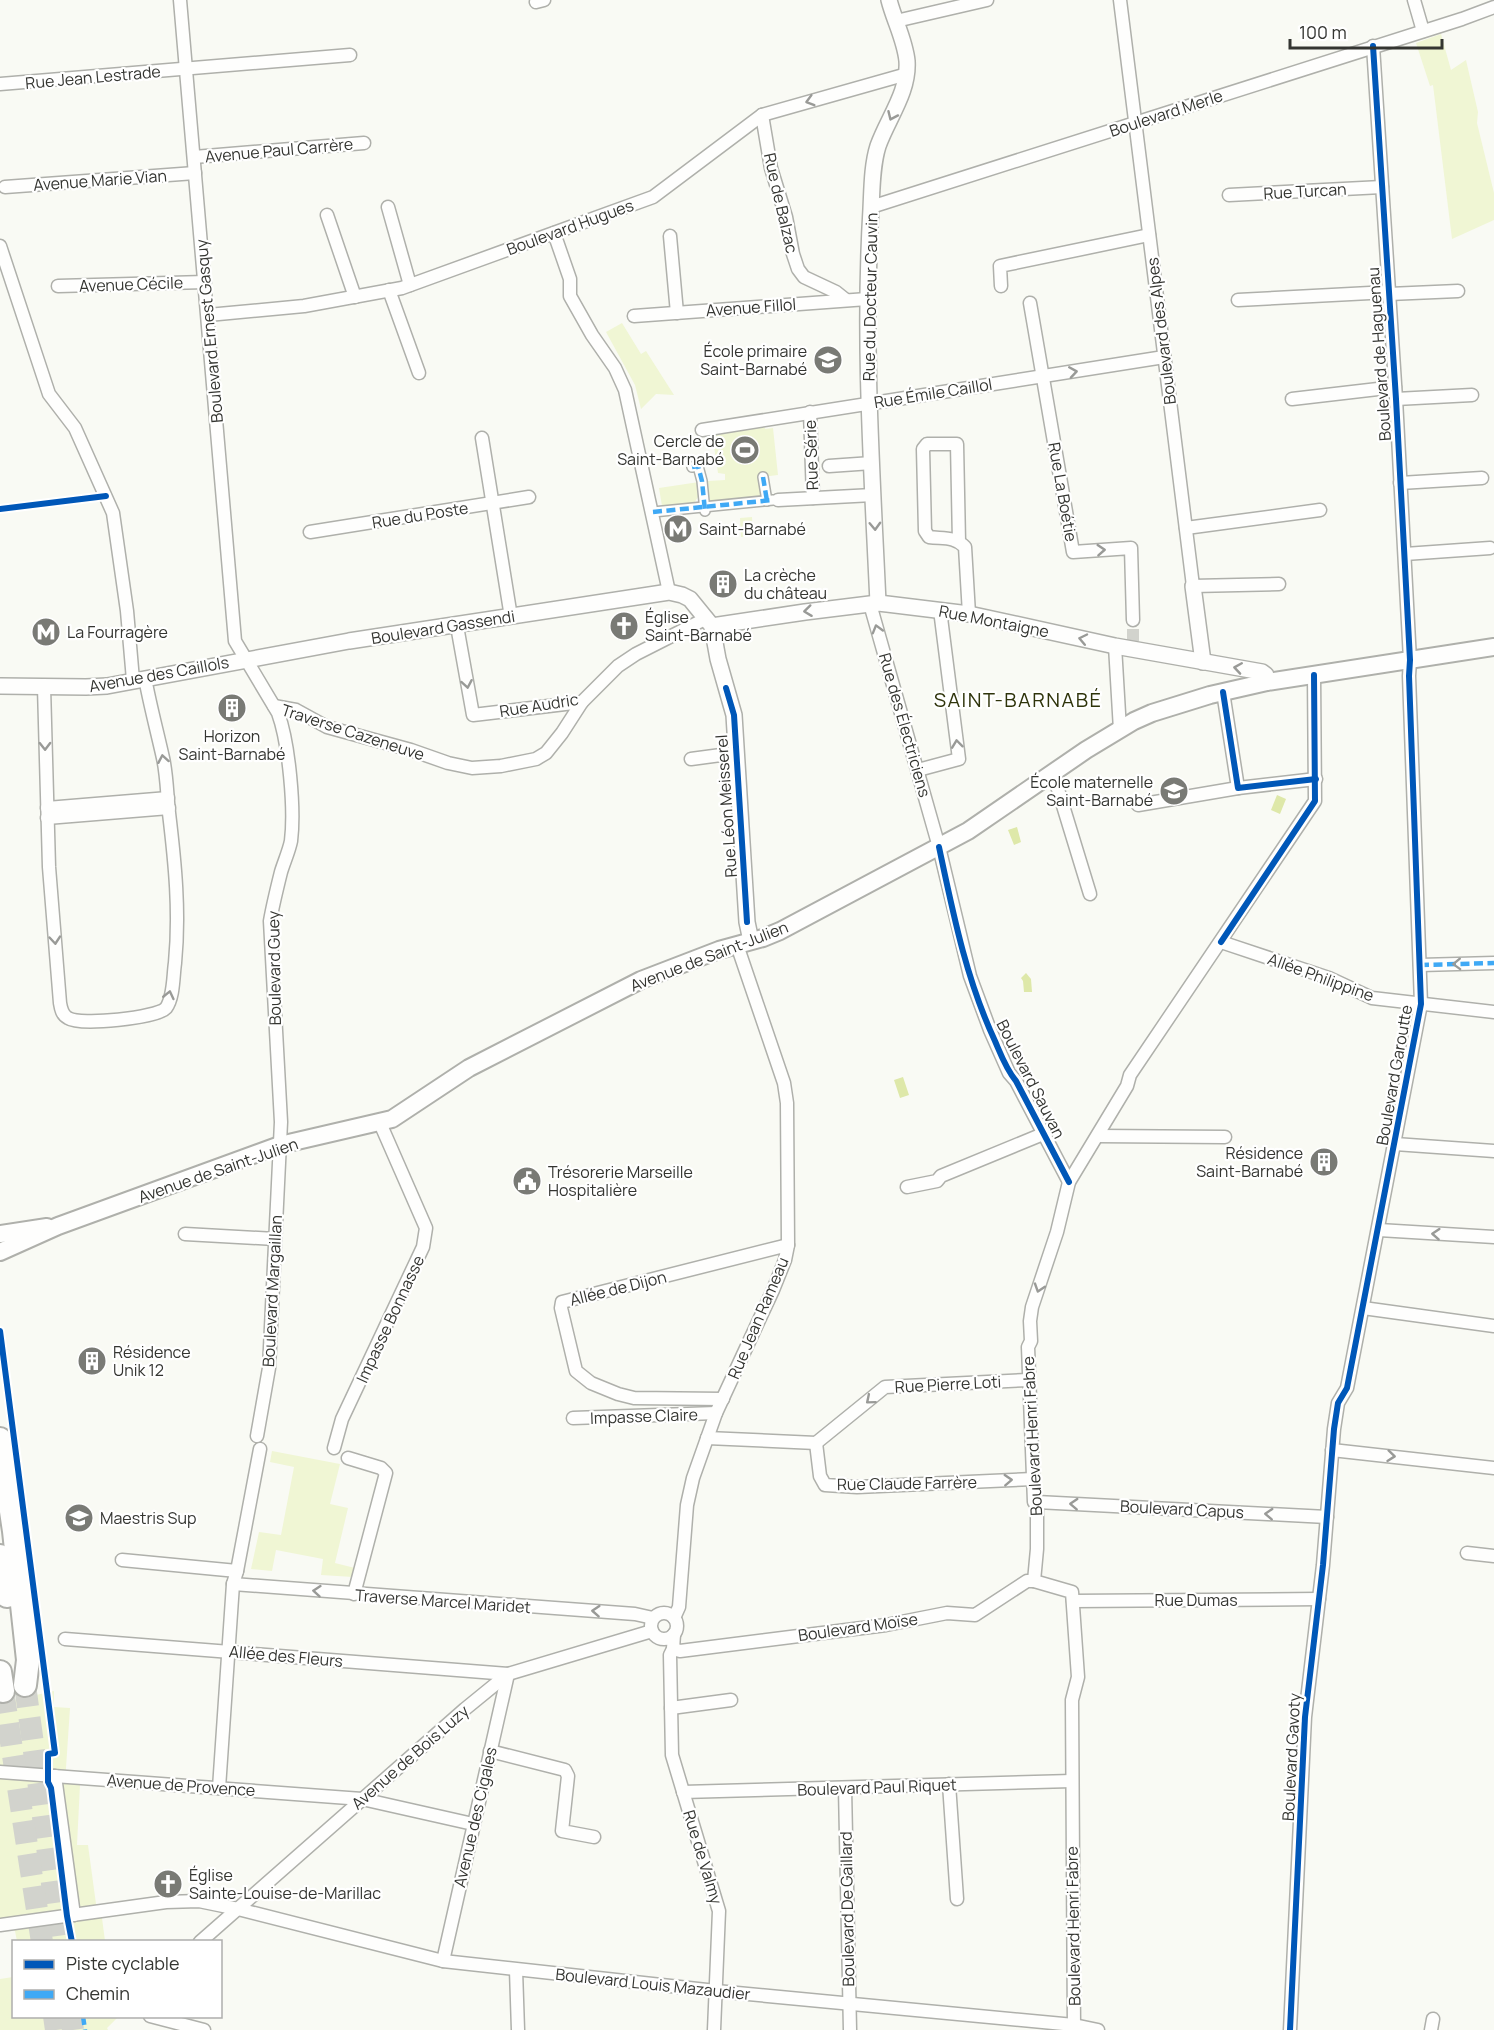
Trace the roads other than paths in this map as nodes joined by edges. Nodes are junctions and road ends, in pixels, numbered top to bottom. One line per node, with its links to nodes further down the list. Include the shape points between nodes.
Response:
1 (180, 0): 11 (street, Boulevard Ernest Gasquy)
2 (889, 0): 7 (street, Rue du Docteur Cauvin)
3 (987, 0): 7 (street)
4 (1120, 0): 15 (street, Boulevard des Alpes)
5 (1414, 0): 8 (street)
6 (1494, 7): 8 (street, Boulevard Merle)
7 (896, 21): 12 (street, Rue du Docteur Cauvin)
8 (1423, 31): 9 (street, Boulevard Merle)
9 (1373, 46): 15 (street, Boulevard Merle); 20 (street, Boulevard de Haguenau)
10 (350, 55): 11 (street, Rue Jean Lestrade)
11 (186, 70): 13 (street, Rue Jean Lestrade); 17 (street, Boulevard Ernest Gasquy)
12 (907, 74): 14 (street, Boulevard Hugues, one-way to 14); 23 (street, Rue du Docteur Cauvin, one-way to 23, via 875,159)
13 (0, 84)
14 (762, 114): 25 (street, Boulevard Hugues, via 653,197); 38 (street, Rue de Balzac, via 771,168 798,269 804,278)
15 (1136, 123): 23 (street, Boulevard Merle); 26 (street, Boulevard des Alpes)
16 (364, 143): 17 (street, Avenue Paul Carrère)
17 (194, 158): 18 (street, Boulevard Ernest Gasquy)
18 (195, 173): 19 (street, Avenue Marie Vian); 29 (street, Boulevard Ernest Gasquy)
19 (5, 187)
20 (1382, 187): 21 (street, Rue Turcan); 35 (street, Boulevard de Haguenau)
21 (1229, 195)
22 (388, 207): 30 (street)
23 (871, 207): 37 (street, Rue du Docteur Cauvin)
24 (327, 215): 36 (street)
25 (554, 233): 30 (street, Boulevard Hugues); 67 (street, via 570,279 570,296 625,390)
26 (1149, 235): 32 (street, via 1000,266); 44 (street, Boulevard des Alpes)
27 (670, 236): 41 (street)
28 (0, 246): 89 (street, via 49,394 75,428 113,513)
29 (205, 282): 31 (street, Avenue Cécile); 42 (street, Boulevard Ernest Gasquy)
30 (410, 285): 33 (street, Boulevard Hugues)
31 (58, 286)
32 (1001, 286)
33 (389, 290): 36 (street, Boulevard Hugues); 45 (street)
34 (1458, 291): 35 (street)
35 (1389, 293): 39 (street); 47 (street, Boulevard de Haguenau)
36 (355, 297): 42 (street, Boulevard Hugues)
37 (867, 299): 38 (street, Avenue Fillol); 50 (street, Rue du Docteur Cauvin)
38 (846, 300): 41 (street, Avenue Fillol)
39 (1238, 300)
40 (1030, 303): 46 (street, Rue La Boétie)
41 (677, 313): 43 (street, Avenue Fillol)
42 (208, 315): 85 (street, Boulevard Ernest Gasquy, via 235,637)
43 (634, 316)
44 (1164, 357): 46 (street, Rue Émile Caillol, one-way to 44); 68 (street, Boulevard des Alpes)
45 (419, 373)
46 (1043, 376): 50 (street, Rue Émile Caillol); 80 (street, Rue La Boétie, one-way to 80, via 1073,552 1131,548)
47 (1396, 393): 48 (street); 49 (street); 59 (street, Boulevard de Haguenau)
48 (1472, 395)
49 (1292, 399)
50 (869, 403): 51 (street, Rue Émile Caillol); 54 (street, Rue du Docteur Cauvin)
51 (810, 412): 52 (street, Rue Émile Caillol); 62 (street, Rue Série)
52 (702, 430)
53 (482, 438): 64 (street)
54 (872, 463): 55 (street); 60 (street, Rue du Docteur Cauvin)
55 (829, 466)
56 (692, 467): 65 (street, via 698,466)
57 (763, 477): 63 (street)
58 (1482, 478): 59 (street)
59 (1400, 483): 72 (street, Boulevard de Haguenau)
60 (873, 495): 62 (street, Rue Série); 76 (street, Rue du Docteur Cauvin, one-way to 76)
61 (529, 497): 64 (street, Rue du Poste)
62 (813, 498): 63 (street, Rue Série)
63 (773, 501): 65 (street)
64 (493, 503): 69 (street, Rue du Poste); 79 (street)
65 (705, 509): 67 (street)
66 (1320, 510): 68 (street)
67 (653, 512): 75 (street)
68 (1186, 528): 74 (street, Boulevard des Alpes)
69 (310, 532)
70 (959, 542): 70 (street, via 929,537 925,531 923,449 927,444 957,444); 78 (street, via 966,551)
71 (1490, 548): 72 (street)
72 (1405, 554): 86 (street, Boulevard de Haguenau)
73 (1279, 584): 74 (street)
74 (1193, 586): 87 (street, Boulevard des Alpes)
75 (669, 592): 79 (street, Boulevard Gassendi); 81 (street, via 690,599)
76 (874, 604): 77 (street, Rue Montaigne); 81 (street, Rue Montaigne, one-way to 81); 99 (street, Rue des Électriciens, one-way to 76)
77 (940, 610): 78 (street, Rue Montaigne); 99 (street, one-way to 77, via 959,759)
78 (969, 614): 83 (street, Rue Montaigne, one-way to 78)
79 (511, 617): 82 (street, Boulevard Gassendi)
80 (1133, 620)
81 (709, 622): 94 (street, Rue Audric, via 636,654); 97 (street, Rue Léon Meisserel, via 734,715)
82 (457, 626): 85 (street, Boulevard Gassendi); 94 (street, Rue Audric, one-way to 94, via 473,715)
83 (1115, 646): 87 (street, Rue Montaigne, via 1133,645); 96 (street)
84 (1494, 647): 86 (main road, Avenue de Saint-Julien)
85 (245, 660): 89 (street, Avenue des Caillols); 95 (street, Boulevard Guey)
86 (1410, 660): 88 (main road, Avenue de Saint-Julien); 111 (street, Boulevard Garoutte)
87 (1203, 662): 90 (street, Rue Montaigne, one-way to 87, via 1262,672)
88 (1314, 675): 90 (main road, Avenue de Saint-Julien); 101 (street, Boulevard Henri Fabre)
89 (139, 679): 92 (street, Avenue des Caillols, via 107,686); 103 (street, one-way to 89, via 163,759)
90 (1267, 682): 93 (main road, Avenue de Saint-Julien)
91 (0, 686): 92 (street, Avenue des Caillols)
92 (44, 687): 105 (street, one-way to 105)
93 (1222, 692): 96 (main road, Avenue de Saint-Julien, via 1152,713); 102 (street)
94 (582, 702): 95 (street, Traverse Cazeneuve, via 546,753 536,759 472,768 327,727 296,710)
95 (274, 706): 119 (street, Boulevard Guey, via 283,726 291,796 291,841 270,921)
96 (1120, 730): 100 (main road, Avenue de Saint-Julien)
97 (736, 753): 98 (street); 109 (street, Rue Léon Meisserel, via 747,922)
98 (691, 759)
99 (918, 770): 106 (street, Rue des Électriciens)
100 (1053, 773): 106 (main road, Avenue de Saint-Julien, via 987,820); 107 (street)
101 (1316, 779): 102 (street); 108 (street, Boulevard Henri Fabre, via 1315,801)
102 (1239, 788): 104 (street)
103 (168, 803): 105 (street); 105 (street, one-way to 103, via 62,1013 79,1022 105,1020 160,1012 167,1007 171,994 177,907)
104 (1138, 805)
105 (47, 813)
106 (939, 847): 109 (main road, Avenue de Saint-Julien, via 780,931); 115 (street, Boulevard Sauvan, via 978,1001 1009,1073)
107 (1090, 894)
108 (1221, 942): 112 (street, Allée Philippine, via 1329,978 1372,998); 116 (street, Boulevard Henri Fabre, via 1130,1075)
109 (744, 943): 114 (main road, Avenue de Saint-Julien, via 641,980 469,1068); 129 (street, Rue Jean Rameau, via 788,1103)
110 (1494, 963): 111 (street, one-way to 111)
111 (1420, 965): 112 (street, Boulevard Garoutte)
112 (1421, 1004): 113 (street, Allée Philippine); 118 (street, Boulevard Garoutte)
113 (1494, 1012)
114 (380, 1123): 119 (main road, Avenue de Saint-Julien); 141 (street, Impasse Bonnasse, via 426,1228 423,1247 342,1419)
115 (1043, 1134): 121 (street, Boulevard Sauvan); 122 (street, via 941,1176 938,1181)
116 (1098, 1136): 117 (street); 121 (street, Boulevard Henri Fabre)
117 (1225, 1137)
118 (1395, 1144): 120 (street); 124 (street, Boulevard Garoutte)
119 (280, 1145): 123 (main road, Avenue de Saint-Julien); 128 (street, Boulevard Margaillan)
120 (1494, 1151)
121 (1069, 1182): 133 (street, Boulevard Henri Fabre, one-way to 133, via 1032,1307)
122 (907, 1187)
123 (58, 1226): 125 (main road, Avenue de Saint-Julien); 130 (main road, Avenue de Saint-Julien)
124 (1379, 1230): 127 (street, one-way to 124); 131 (street, Boulevard Garoutte)
125 (0, 1234)
126 (185, 1234): 128 (street)
127 (1494, 1238)
128 (274, 1239): 137 (street, Boulevard Margaillan, via 268,1368)
129 (788, 1245): 134 (street, Rue Jean Rameau, via 773,1290); 134 (street, Allée de Dijon, via 562,1302 576,1371 591,1383 634,1398)
130 (0, 1252)
131 (1363, 1308): 132 (street); 143 (street, Boulevard Garoutte, via 1347,1388 1338,1403)
132 (1494, 1326)
133 (1028, 1380): 140 (street, Rue Pierre Loti, one-way to 140, via 885,1387); 146 (street, Boulevard Henri Fabre)
134 (723, 1399): 135 (street, Rue Jean Rameau)
135 (716, 1413): 136 (street, Impasse Claire); 138 (street, Rue Jean Rameau)
136 (573, 1418)
137 (257, 1436)
138 (707, 1438): 140 (street); 159 (street, Rue Jean Rameau, via 687,1505 679,1607)
139 (0, 1439): 166 (highway, via 28,1660)
140 (816, 1443): 146 (street, Rue Claude Farrère, one-way to 146, via 820,1476 825,1485 857,1488)
141 (334, 1448)
142 (260, 1449): 153 (street)
143 (1332, 1450): 145 (street, one-way to 145); 148 (street, Boulevard Gavoty)
144 (348, 1458): 156 (street, via 386,1473)
145 (1494, 1467)
146 (1033, 1479): 147 (street, Boulevard Henri Fabre)
147 (1037, 1502): 148 (street, Boulevard Capus, one-way to 147); 154 (street, Boulevard Henri Fabre)
148 (1327, 1517): 157 (street, Boulevard Gavoty)
149 (1467, 1553): 151 (street)
150 (0, 1556): 166 (highway)
151 (1494, 1556)
152 (122, 1560): 153 (street)
153 (237, 1571): 155 (street)
154 (1034, 1581): 158 (street, via 1072,1592); 163 (street, Boulevard Moïse, via 1027,1581 975,1615 947,1613 874,1627)
155 (233, 1584): 156 (street, Traverse Marcel Maridet, one-way to 155); 164 (street)
156 (354, 1594): 160 (street, Traverse Marcel Maridet, one-way to 156, via 635,1614)
157 (1319, 1599): 158 (street, Rue Dumas); 196 (street, Boulevard Gavoty, via 1305,1717)
158 (1073, 1601): 172 (street, Boulevard Henri Fabre, via 1078,1677 1072,1700)
159 (674, 1618): 160 (street, via 664,1613); 161 (street)
160 (653, 1624): 161 (street, via 656,1636 662,1639); 165 (street, Avenue de Bois Luzy)
161 (674, 1634): 163 (street)
162 (65, 1639): 164 (street, Allée des Fleurs)
163 (673, 1649): 168 (street)
164 (229, 1651): 165 (street, Allée des Fleurs); 174 (street)
165 (508, 1674): 169 (street, Avenue des Cigales); 177 (street, Avenue de Bois Luzy)
166 (7, 1683)
167 (731, 1700): 168 (street)
168 (671, 1708): 176 (street, via 672,1755)
169 (494, 1752): 178 (street, Avenue des Cigales); 179 (street, via 565,1770 568,1776 562,1831)
170 (0, 1772): 171 (street, Avenue de Provence)
171 (55, 1776): 174 (street, Avenue de Provence); 182 (street)
172 (1072, 1781): 173 (street, Boulevard Paul Riquet); 190 (street, Boulevard Henri Fabre)
173 (949, 1784): 175 (street, Boulevard Paul Riquet); 180 (street)
174 (219, 1788): 177 (street, Avenue de Provence)
175 (845, 1788): 176 (street, Boulevard Paul Riquet); 188 (street, Boulevard De Gaillard)
176 (683, 1792): 187 (street, Rue de Valmy, via 719,1911)
177 (362, 1799): 178 (street, Avenue de Provence); 181 (street, Avenue de Bois Luzy)
178 (473, 1824): 185 (street, Avenue des Cigales)
179 (594, 1837)
180 (957, 1899)
181 (238, 1909): 182 (street, Boulevard Louis Mazaudier, via 199,1901 165,1902); 184 (street, Avenue de Bois Luzy); 185 (street, Boulevard Louis Mazaudier)
182 (74, 1915): 183 (street, Boulevard Louis Mazaudier)
183 (0, 1925)
184 (201, 1940)
185 (443, 1961): 186 (street, Boulevard Louis Mazaudier)
186 (516, 1970): 187 (street, Boulevard Louis Mazaudier); 192 (street)
187 (716, 1991): 188 (street, Boulevard Louis Mazaudier); 193 (street, Rue de Valmy)
188 (849, 2004): 190 (street, Boulevard Louis Mazaudier); 194 (street, Boulevard De Gaillard)
189 (158, 2018): 191 (street)
190 (1074, 2028): 195 (street, Boulevard Louis Mazaudier)
191 (204, 2030)
192 (518, 2030)
193 (714, 2030)
194 (850, 2030)
195 (1098, 2030)
196 (1290, 2030)

